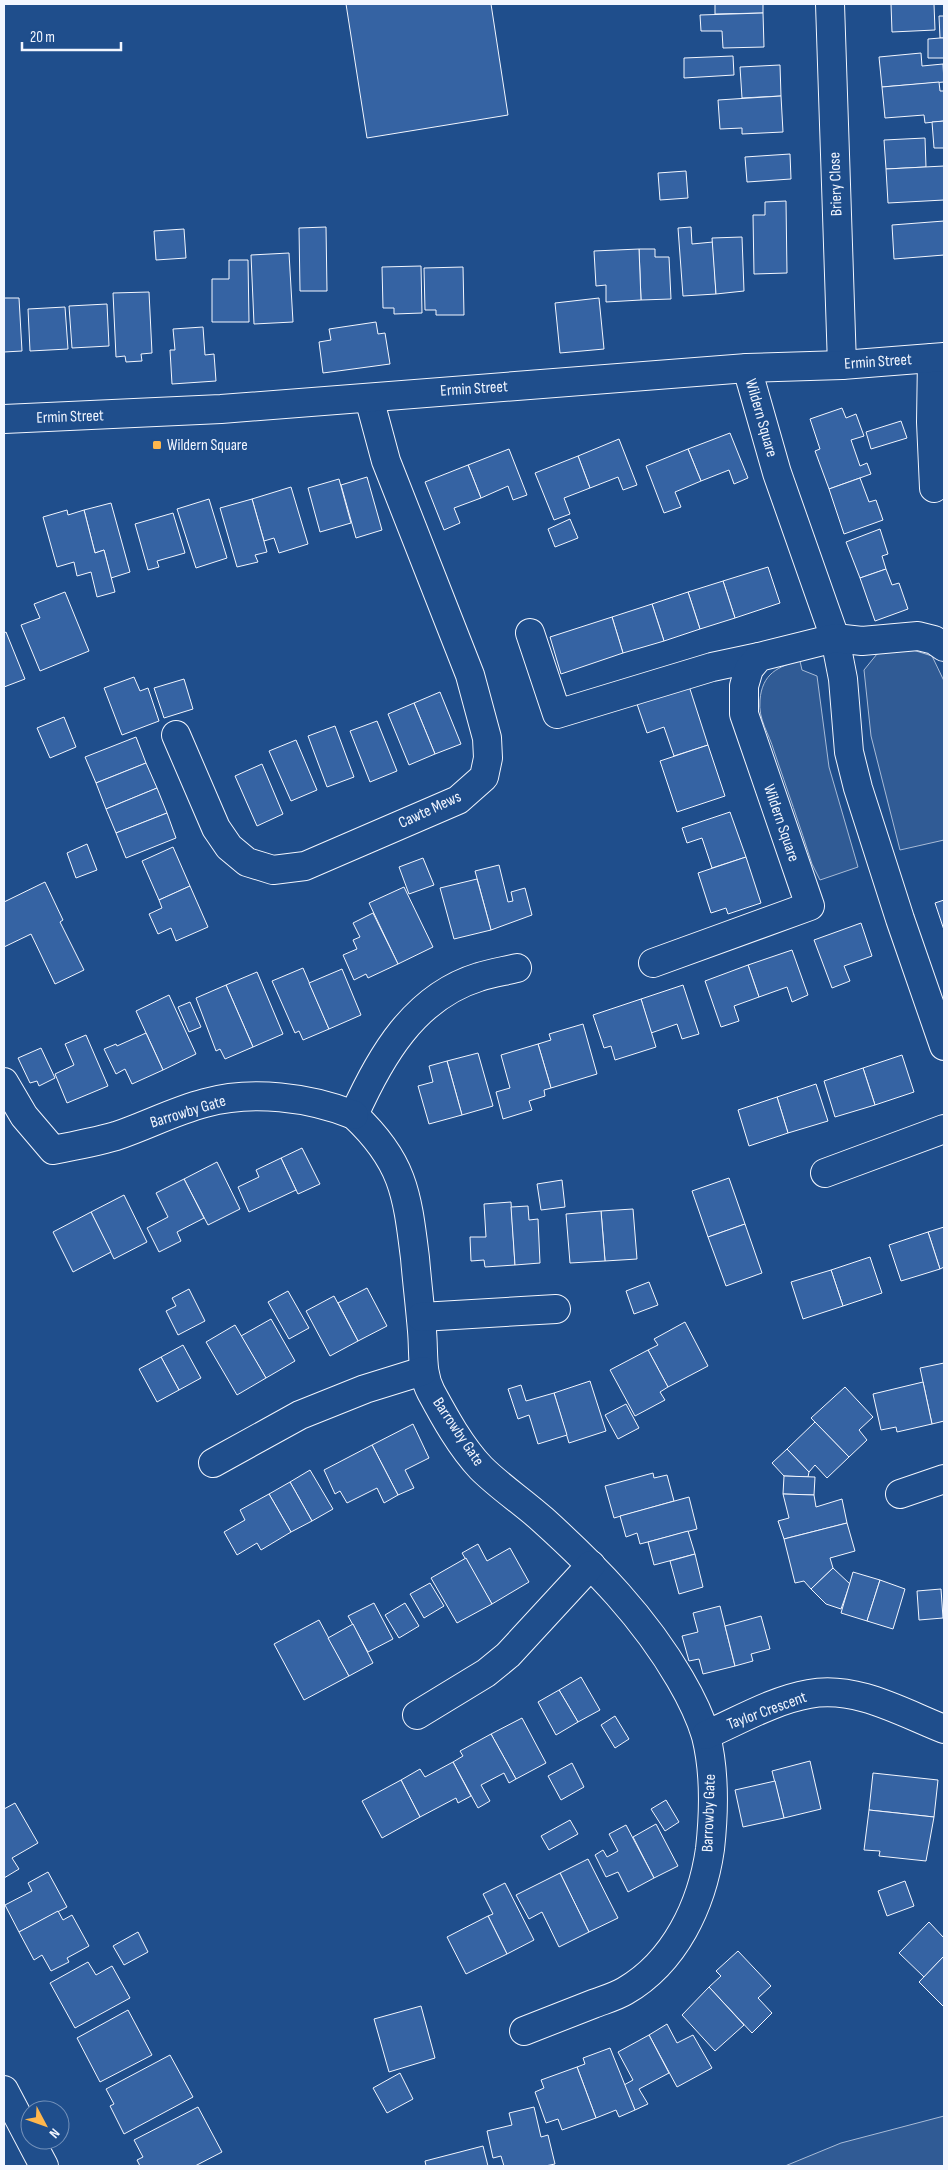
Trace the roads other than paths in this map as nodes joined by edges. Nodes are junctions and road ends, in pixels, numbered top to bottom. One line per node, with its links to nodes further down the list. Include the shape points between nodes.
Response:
1 (830, 4): 3 (street, Briery Close)
2 (938, 357): 3 (street, Ermin Street); 7 (street, via 930,422)
3 (842, 365): 4 (street, Ermin Street)
4 (747, 368): 5 (street, Ermin Street); 9 (street, Wildern Square, via 777,473)
5 (369, 398): 6 (street, Ermin Street, via 221,410); 12 (street, Cawte Mews, via 386,462 470,674 487,738 488,758 484,777 458,800 305,866 273,870 247,862 229,847 216,828)
6 (4, 419)
7 (934, 488)
8 (530, 633): 11 (street, via 557,714 712,667)
9 (835, 638): 10 (street, via 862,641 918,636 934,640); 11 (street); 15 (street, Wildern Square, via 858,788)
10 (944, 647)
11 (759, 657): 13 (street, Wildern Square, via 748,669 744,714 810,906)
12 (176, 735)
13 (652, 963)
14 (517, 968): 17 (street, via 479,977 451,989 408,1023 387,1049)
15 (944, 1046)
16 (4, 1082): 17 (street, Barrowby Gate, via 24,1116 53,1150 99,1140 206,1103 234,1097 308,1102)
17 (354, 1116): 21 (street, Barrowby Gate, via 373,1132 389,1155 403,1185 412,1226)
18 (944, 1129): 19 (street)
19 (825, 1173)
20 (556, 1309): 21 (street)
21 (421, 1317): 22 (street, Barrowby Gate)
22 (423, 1371): 23 (street, via 365,1389 300,1415); 26 (street, Barrowby Gate, via 445,1418 480,1467)
23 (213, 1463)
24 (944, 1479): 25 (street)
25 (900, 1494)
26 (591, 1565): 27 (street, via 508,1655 486,1673); 29 (street, Barrowby Gate, via 627,1603 666,1655 689,1695)
27 (417, 1715)
28 (944, 1729): 29 (street, Taylor Crescent, via 910,1713 865,1699 838,1694 809,1694)
29 (706, 1735): 30 (street, Barrowby Gate, via 713,1798 708,1862 700,1894 672,1949 651,1972 624,1992)
30 (524, 2031)
31 (4, 2090): 32 (street)
32 (44, 2166)

